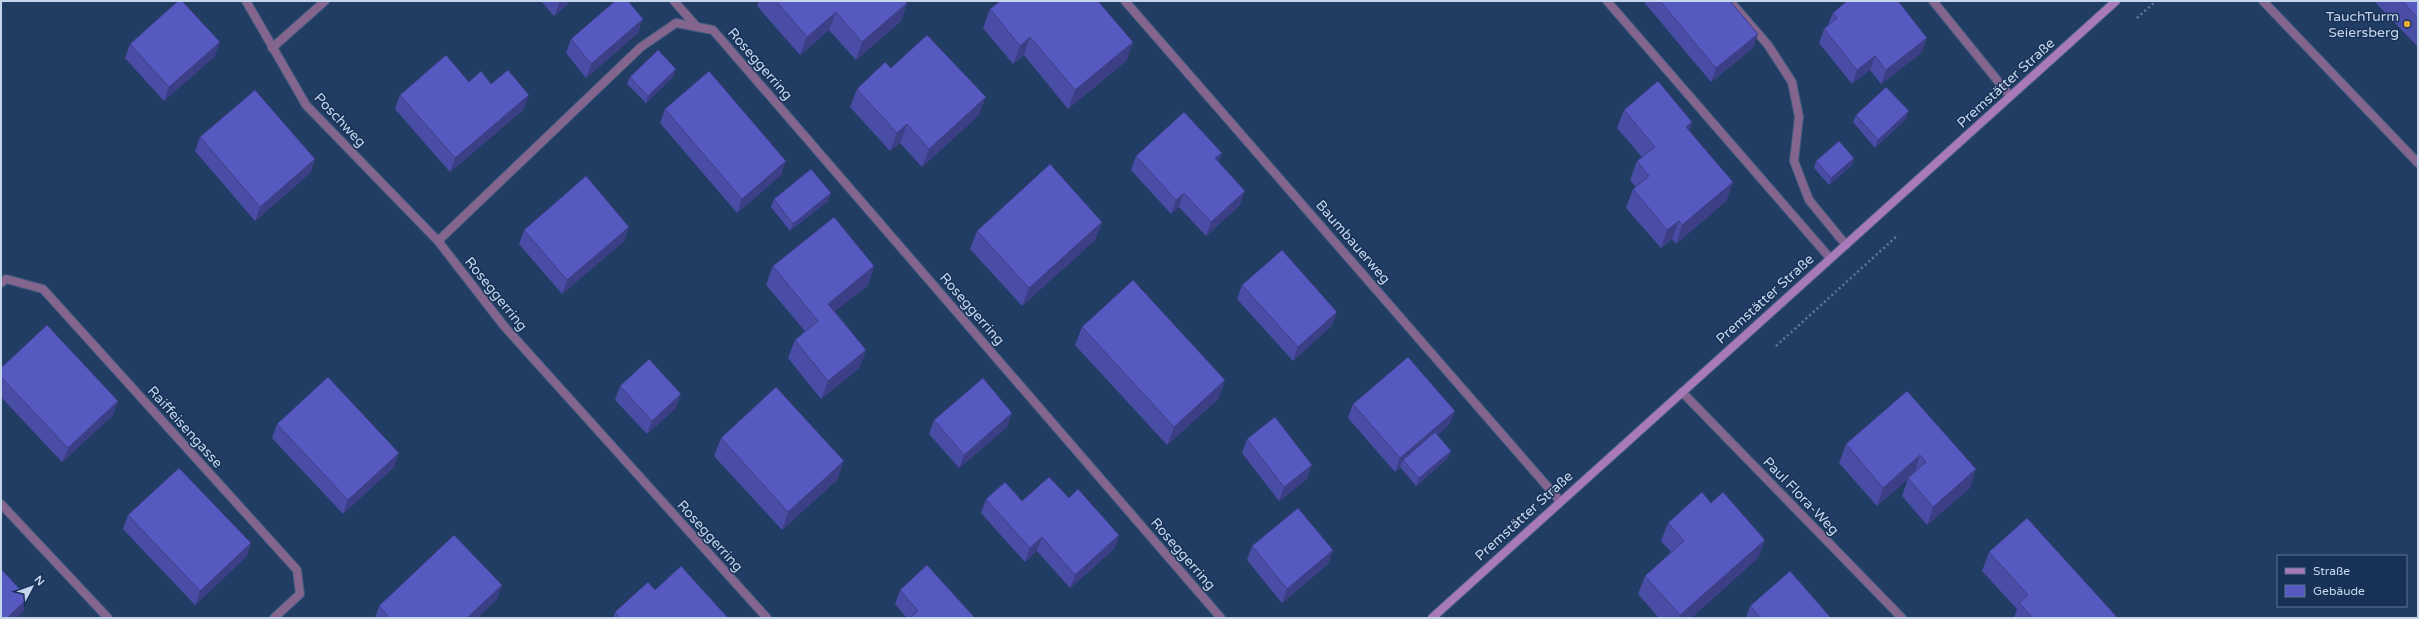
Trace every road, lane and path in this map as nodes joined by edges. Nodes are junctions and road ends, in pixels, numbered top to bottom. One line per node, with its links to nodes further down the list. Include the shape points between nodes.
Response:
1 (246, 1): 11 (street, Poschweg)
2 (325, 1): 11 (street)
3 (674, 1): 10 (street)
4 (1125, 1): 19 (street, Baumbauerweg)
5 (1606, 1): 16 (street)
6 (1730, 1): 15 (street, via 1768,45 1792,82 1799,117 1794,161 1809,200)
7 (1933, 1): 12 (street)
8 (2116, 1): 12 (main road, Premstätter Straße)
9 (2263, 1): 13 (street)
10 (697, 27): 14 (street, Roseggerring, via 676,23 641,47); 24 (street, Roseggerring, via 713,30)
11 (272, 48): 14 (street, Poschweg, via 306,105)
12 (2010, 96): 15 (main road, Premstätter Straße)
13 (2418, 163)
14 (438, 241): 23 (street, Roseggerring, via 504,326)
15 (1846, 245): 16 (main road, Premstätter Straße)
16 (1830, 258): 18 (main road, Premstätter Straße)
17 (1, 283): 22 (street, Raiffeisengasse, via 6,279 43,290 297,570 300,594)
18 (1682, 392): 19 (main road, Premstätter Straße); 26 (street, Paul Flora-Weg)
19 (1560, 501): 25 (main road, Premstätter Straße)
20 (1, 504): 21 (street)
21 (108, 618)
22 (274, 618)
23 (767, 618)
24 (1221, 618)
25 (1432, 618)
26 (1902, 618)

